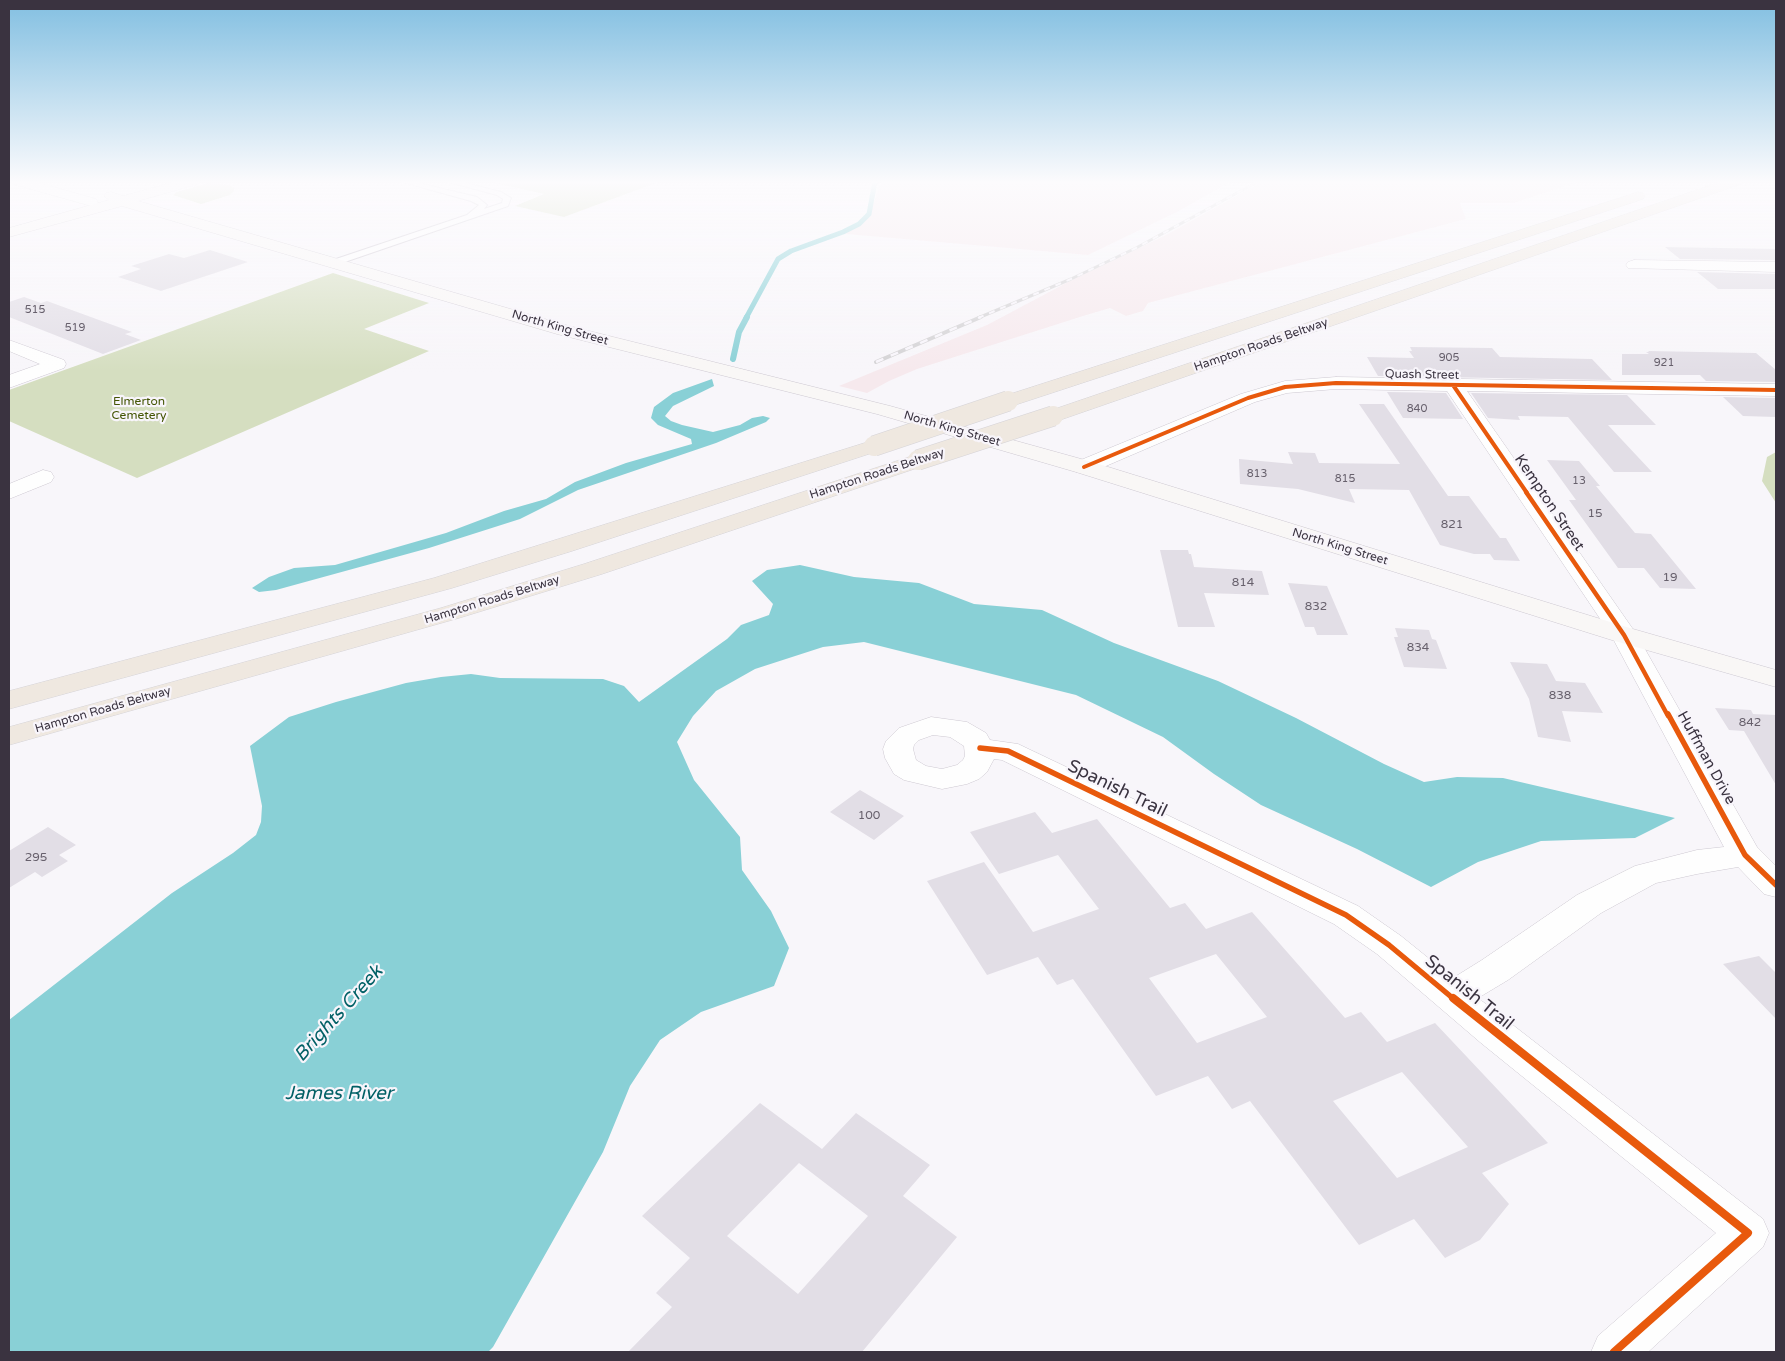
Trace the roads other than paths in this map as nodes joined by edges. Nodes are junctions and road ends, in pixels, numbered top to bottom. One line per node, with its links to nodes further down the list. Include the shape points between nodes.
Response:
1 (271, 245): 5 (main road, North King Street)
2 (386, 245): 5 (lane)
3 (1489, 245): 17 (highway, Hampton Roads Beltway, bridge, via 564,546 443,583)
4 (1551, 245): 18 (highway, Hampton Roads Beltway, bridge, via 603,566 450,613)
5 (332, 263): 12 (main road, North King Street, via 563,330 883,410)
6 (1634, 265): 7 (street)
7 (1776, 267)
8 (9, 345): 9 (street, via 57,364)
9 (9, 382)
10 (1453, 385): 11 (street, Quash Street); 12 (street, Quash Street, via 1336,383 1285,387 1248,398); 15 (street, Kempton Street)
11 (1776, 390)
12 (1084, 467): 15 (main road, North King Street)
13 (43, 477): 14 (street)
14 (9, 492)
15 (1624, 635): 16 (main road, North King Street); 20 (street, Huffman Drive)
16 (1776, 679)
17 (9, 700)
18 (9, 736)
19 (980, 748): 22 (street, Spanish Trail, via 1015,754 1346,915 1389,945)
20 (1745, 855): 21 (street, Huffman Drive); 22 (street, Spanish Trail, via 1647,874 1589,904)
21 (1776, 885)
22 (1451, 997): 23 (street, Spanish Trail, via 1748,1233)
23 (1614, 1352)

